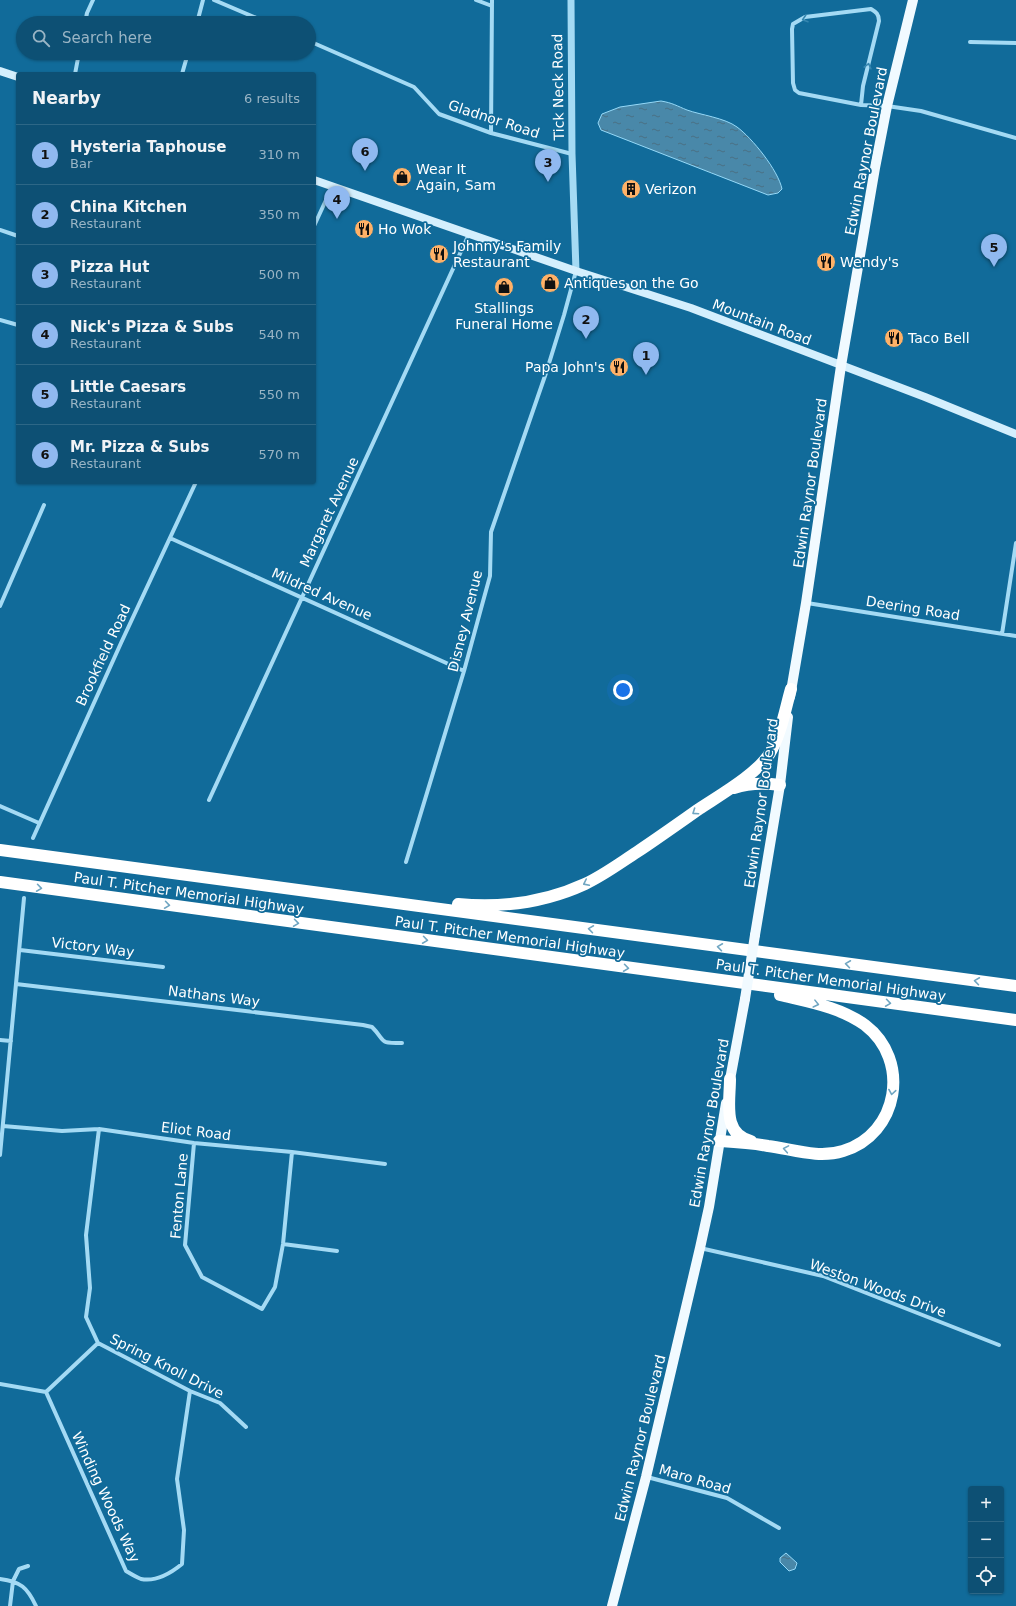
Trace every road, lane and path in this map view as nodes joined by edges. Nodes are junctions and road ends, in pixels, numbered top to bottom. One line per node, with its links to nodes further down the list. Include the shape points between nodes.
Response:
1 (93, 0): 9 (street)
2 (203, 0): 10 (street)
3 (214, 0): 11 (street)
4 (476, 0): 8 (street)
5 (492, 0): 8 (street)
6 (571, 0): 25 (street, Tick Neck Road)
7 (913, 0): 22 (main road, Edwin Raynor Boulevard)
8 (492, 6): 23 (street)
9 (86, 16)
10 (198, 16)
11 (252, 16)
12 (970, 42): 13 (street)
13 (1016, 43)
14 (316, 44): 23 (street, Gladnor Road, via 414,87 439,114)
15 (78, 60): 18 (street)
16 (186, 60): 19 (street)
17 (0, 71): 20 (main road)
18 (75, 72)
19 (183, 72)
20 (16, 76)
21 (861, 105): 21 (street, one-way to 21, via 862,90 879,21 876,12 870,9 805,17 793,24 795,90 807,95); 22 (street)
22 (887, 106): 24 (street, via 921,111); 35 (main road, Edwin Raynor Boulevard)
23 (491, 133): 25 (street, Gladnor Road)
24 (1016, 138)
25 (572, 154): 32 (street, Tick Neck Road)
26 (316, 181): 27 (main road, Mountain Road)
27 (332, 187): 28 (street); 30 (main road, Mountain Road)
28 (316, 222)
29 (0, 230): 31 (street)
30 (469, 234): 32 (main road, Mountain Road); 41 (street, Margaret Avenue)
31 (16, 235)
32 (576, 271): 35 (main road, Mountain Road, via 691,308); 46 (street, Disney Avenue, via 546,373 491,532 490,576)
33 (0, 320): 34 (street)
34 (16, 324)
35 (841, 366): 36 (main road, Mountain Road); 42 (main road, Edwin Raynor Boulevard)
36 (1016, 434)
37 (195, 484): 39 (street, Brookfield Road)
38 (44, 505): 43 (street)
39 (170, 538): 41 (street, Mildred Avenue); 52 (street, Brookfield Road)
40 (1016, 542): 44 (street)
41 (302, 596): 46 (street, Mildred Avenue); 50 (street, Margaret Avenue)
42 (806, 602): 44 (street, Deering Road); 47 (main road, Edwin Raynor Boulevard)
43 (0, 606)
44 (1002, 634): 45 (street, Deering Road)
45 (1016, 636)
46 (464, 671): 55 (street, Disney Avenue)
47 (791, 689): 48 (main road, Edwin Raynor Boulevard); 49 (highway, via 770,753 762,763)
48 (780, 785): 49 (highway, via 752,784); 68 (main road, Edwin Raynor Boulevard, bridge)
49 (727, 790): 56 (highway, one-way to 56, via 610,870 585,884 562,893 521,903 443,903)
50 (209, 800)
51 (0, 806): 52 (street)
52 (39, 823): 53 (street, Brookfield Road)
53 (33, 838)
54 (0, 850): 56 (highway, Paul T. Pitcher Memorial Highway)
55 (406, 862)
56 (198, 877): 63 (highway, Paul T. Pitcher Memorial Highway, one-way to 56)
57 (0, 882): 61 (highway, Paul T. Pitcher Memorial Highway, one-way to 61)
58 (24, 898): 59 (street)
59 (20, 950): 60 (street, Victory Way); 62 (street)
60 (163, 967)
61 (696, 977): 64 (highway, Paul T. Pitcher Memorial Highway, one-way to 64); 73 (highway, one-way to 73, via 816,1004 846,1014 876,1035 892,1063 893,1093 884,1119 856,1145 832,1154)
62 (16, 984): 66 (street); 67 (street, Nathans Way, via 363,1025 372,1027 386,1043)
63 (1016, 986)
64 (1016, 1020)
65 (0, 1040): 66 (street)
66 (11, 1041): 69 (street)
67 (402, 1043)
68 (730, 1079): 71 (main road, Edwin Raynor Boulevard); 73 (highway, via 732,1128 744,1140)
69 (3, 1126): 70 (street, Eliot Road, via 62,1131); 75 (street)
70 (99, 1129): 72 (street, Eliot Road); 80 (street, Spring Knoll Drive, via 86,1235 90,1288 86,1317)
71 (719, 1141): 73 (highway); 78 (main road, Edwin Raynor Boulevard)
72 (194, 1144): 74 (street, Eliot Road); 77 (street, Fenton Lane, via 185,1245 202,1277 262,1309 275,1287)
73 (767, 1146)
74 (292, 1152): 76 (street, Eliot Road); 77 (street)
75 (0, 1155)
76 (385, 1164)
77 (283, 1244): 79 (street)
78 (700, 1248): 81 (street, Weston Woods Drive, via 823,1276); 86 (main road, Edwin Raynor Boulevard)
79 (337, 1251)
80 (98, 1343): 83 (street, Spring Knoll Drive); 84 (street)
81 (998, 1345)
82 (0, 1384): 84 (street)
83 (190, 1391): 84 (street, Winding Woods Way, via 177,1479 184,1530 182,1564 158,1578 141,1579 126,1571); 85 (street, Spring Knoll Drive, via 220,1403)
84 (46, 1392)
85 (246, 1427)
86 (646, 1477): 87 (street, Maro Road, via 727,1498); 93 (main road, Edwin Raynor Boulevard)
87 (779, 1528)
88 (28, 1566): 90 (street, via 19,1569)
89 (0, 1579): 90 (street)
90 (13, 1581): 91 (street); 92 (street, via 24,1586)
91 (10, 1606)
92 (36, 1606)
93 (612, 1606)

